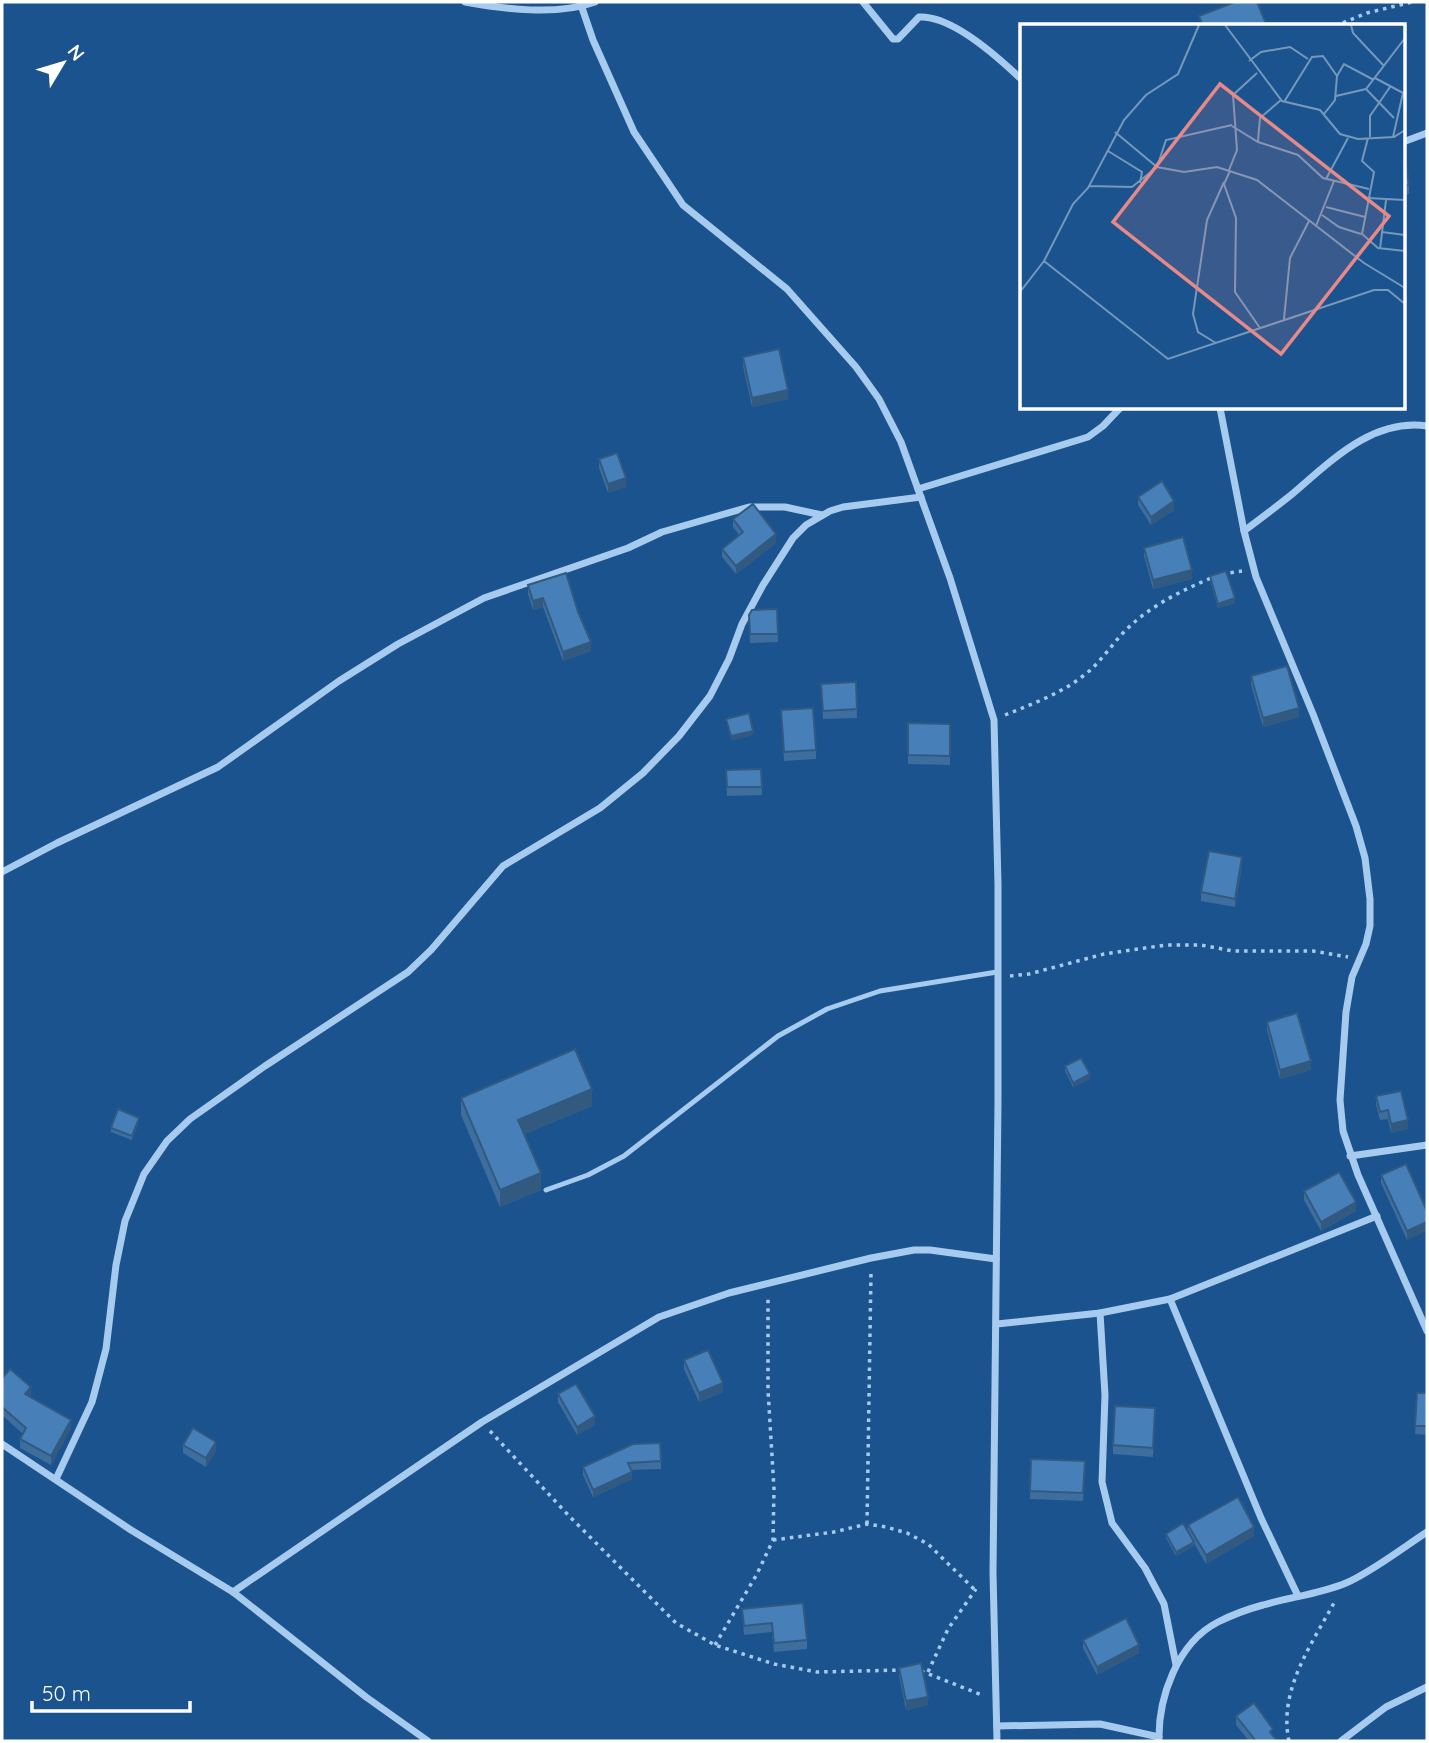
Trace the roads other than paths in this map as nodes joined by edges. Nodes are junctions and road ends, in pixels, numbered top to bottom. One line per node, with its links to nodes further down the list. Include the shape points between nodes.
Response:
1 (465, 2): 4 (street, via 505,9)
2 (595, 2): 4 (street)
3 (863, 2): 5 (street, via 893,39 919,17 934,19 977,42)
4 (580, 5): 11 (street, via 634,132 683,205 787,289 856,367 896,431)
5 (1020, 78)
6 (1427, 133): 7 (street)
7 (1404, 142)
8 (1118, 410): 11 (street, via 1088,437)
9 (1220, 410): 13 (street)
10 (1427, 426): 13 (street, via 1389,427 1368,436)
11 (920, 493): 12 (street); 15 (street, via 993,720)
12 (822, 515): 14 (street, via 785,507 749,507 680,526 484,598 339,681 218,767); 26 (street, via 806,524 779,558 742,624 710,696 643,773 600,808 503,866 408,972 224,1094 167,1141 144,1174 125,1221 106,1349 92,1402)
13 (1244, 531): 17 (street, via 1268,610 1313,714 1365,858 1370,926 1346,1012 1340,1100)
14 (2, 872)
15 (997, 975): 18 (lane, via 880,991 827,1009 778,1035 624,1156); 20 (street)
16 (1427, 1145): 17 (street)
17 (1350, 1156): 19 (street)
18 (546, 1190)
19 (1377, 1216): 21 (street); 24 (street)
20 (996, 1259): 23 (street); 28 (street, via 914,1250 716,1297 659,1317 482,1422)
21 (1170, 1299): 22 (street); 29 (street)
22 (1100, 1313): 23 (street); 30 (street, via 1105,1395 1102,1482 1112,1522 1164,1604)
23 (997, 1324): 32 (street, via 993,1573)
24 (1427, 1331)
25 (2, 1444): 26 (street)
26 (56, 1479): 28 (street)
27 (1427, 1532): 29 (street, via 1344,1584)
28 (233, 1592): 34 (street)
29 (1298, 1595): 30 (street, via 1216,1623)
30 (1176, 1665): 33 (street)
31 (1427, 1687): 36 (street, via 1386,1707)
32 (998, 1726): 33 (street, via 1100,1724); 35 (street)
33 (1159, 1739)
34 (428, 1741)
35 (997, 1741)
36 (1341, 1741)

